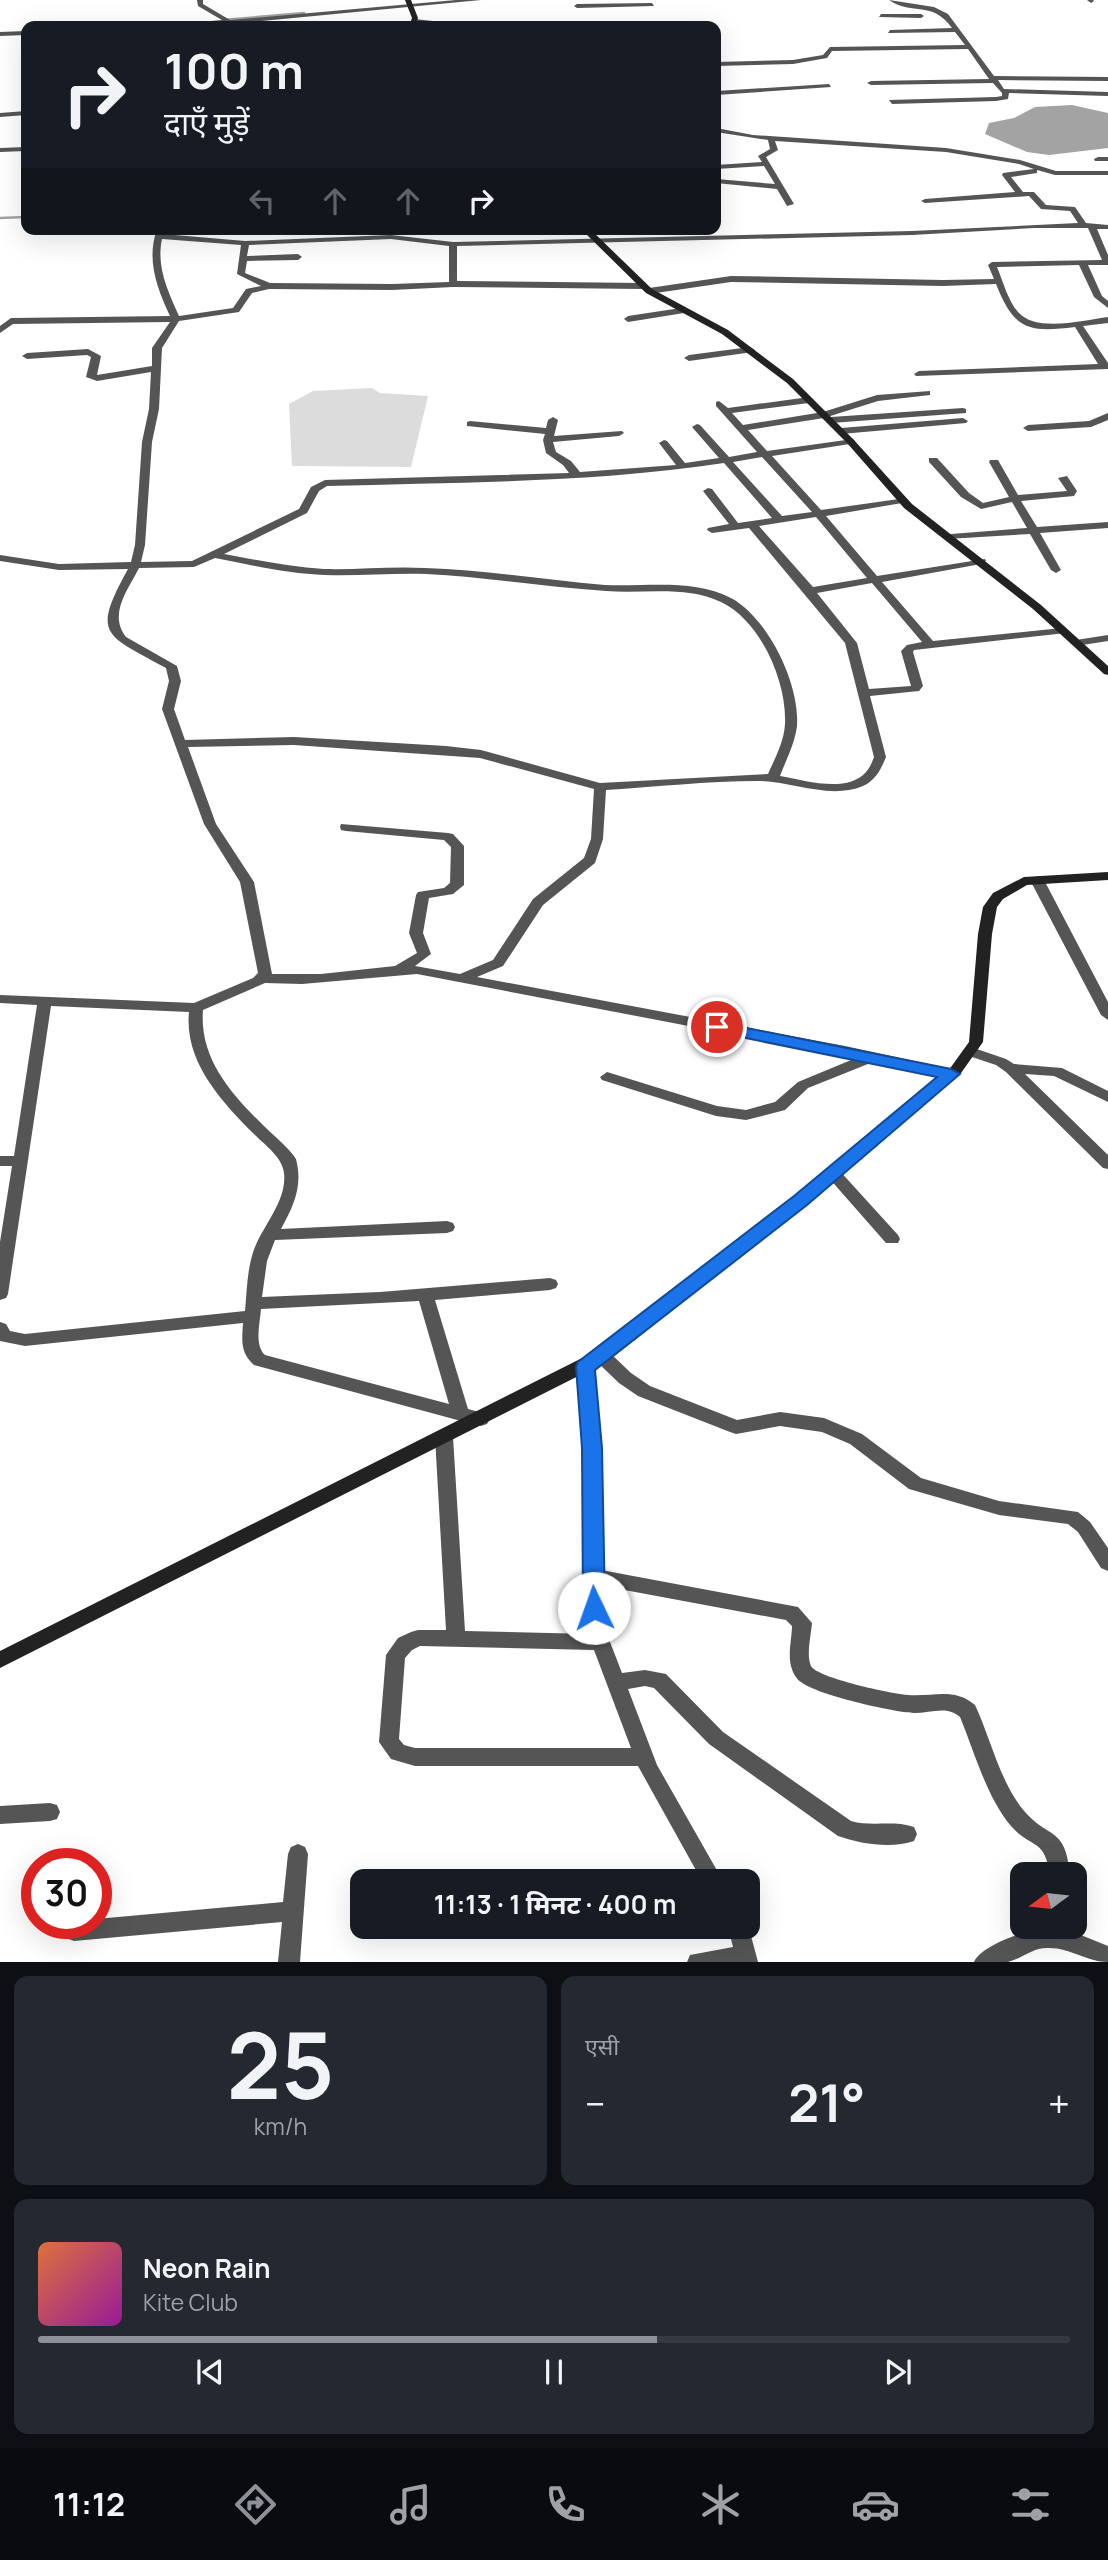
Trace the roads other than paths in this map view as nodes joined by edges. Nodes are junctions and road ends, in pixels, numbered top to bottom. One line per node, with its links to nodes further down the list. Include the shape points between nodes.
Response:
1 (200, 0): 12 (street, via 200,5)
2 (478, 0): 4 (street)
3 (892, 0): 9 (street)
4 (409, 3): 10 (street); 14 (street)
5 (623, 3): 6 (street); 7 (street)
6 (652, 5)
7 (577, 6)
8 (291, 8): 10 (street)
9 (946, 15): 11 (street); 15 (street)
10 (295, 16): 13 (street)
11 (881, 16)
12 (228, 21)
13 (241, 21)
14 (412, 21)
15 (958, 30): 16 (street); 19 (street)
16 (890, 32)
17 (21, 33): 18 (street)
18 (0, 34)
19 (970, 47): 20 (street, via 830,49 825,57 801,61); 21 (street)
20 (721, 64)
21 (993, 79): 22 (street); 23 (street); 26 (street)
22 (1108, 79)
23 (871, 83)
24 (830, 86): 25 (street)
25 (721, 93)
26 (1006, 93): 27 (street); 28 (street, via 996,99)
27 (1108, 94)
28 (892, 102)
29 (21, 113): 30 (street)
30 (0, 115)
31 (721, 131): 32 (street)
32 (778, 138): 37 (street, via 774,150 762,154); 39 (street, via 946,150)
33 (21, 149): 34 (street)
34 (0, 150)
35 (1098, 159): 36 (street)
36 (1108, 159)
37 (766, 164): 38 (street); 42 (street)
38 (721, 167)
39 (1043, 170): 40 (street); 43 (street, via 1006,175)
40 (1108, 173)
41 (721, 181): 42 (street)
42 (780, 187): 45 (street)
43 (1021, 194): 44 (street); 46 (street, via 1031,194 1042,206 1072,209)
44 (925, 201)
45 (790, 204)
46 (1087, 225): 47 (street); 52 (street); 57 (street)
47 (1108, 227)
48 (160, 235): 64 (street, via 154,258 160,285)
49 (177, 235): 53 (street)
50 (592, 235): 52 (street)
51 (311, 240): 53 (street); 54 (street, via 391,237); 55 (street, via 299,262)
52 (599, 241): 54 (street); 61 (street)
53 (246, 243): 55 (street)
54 (453, 244): 59 (street)
55 (243, 259): 60 (street, via 241,274)
56 (1082, 262): 57 (street); 58 (street, via 992,265); 62 (street, via 1098,297)
57 (1107, 262)
58 (999, 281): 61 (street, via 731,279); 67 (street, via 1018,318 1034,324)
59 (453, 284): 60 (street); 61 (street)
60 (269, 286): 64 (street, via 249,291 236,310)
61 (645, 289): 63 (street)
62 (1108, 305)
63 (681, 311): 65 (street); 69 (street)
64 (176, 319): 68 (street, via 11,321); 73 (street, via 157,348)
65 (628, 319)
66 (1108, 320): 67 (street)
67 (1078, 325): 72 (street)
68 (0, 330)
69 (750, 350): 71 (street); 76 (street)
70 (27, 356): 73 (street, via 88,352 96,356 90,373 97,378)
71 (689, 358)
72 (1106, 366): 74 (street)
73 (156, 368): 110 (street)
74 (919, 374)
75 (927, 393): 78 (street, via 877,398)
76 (809, 400): 78 (street); 82 (street, via 722,407)
77 (1108, 416): 83 (street, via 1091,424)
78 (827, 417): 82 (street); 84 (street); 84 (street, via 963,416)
79 (553, 420): 86 (street)
80 (470, 424): 86 (street)
81 (697, 426): 90 (street)
82 (740, 428): 89 (street)
83 (1028, 428)
84 (841, 431): 87 (street)
85 (619, 433): 86 (street)
86 (548, 435): 94 (street, via 551,453)
87 (850, 441): 89 (street); 98 (street)
88 (664, 443): 93 (street)
89 (764, 455): 90 (street); 99 (street)
90 (728, 460): 93 (street); 100 (street)
91 (933, 460): 97 (street, via 976,504 1002,504)
92 (994, 462): 97 (street)
93 (683, 467): 94 (street)
94 (577, 476): 107 (street, via 325,483 303,511)
95 (1063, 478): 97 (street, via 1070,494)
96 (708, 491): 103 (street)
97 (1017, 498): 104 (street)
98 (902, 500): 99 (street); 106 (street)
99 (819, 514): 100 (street); 112 (street)
100 (780, 520): 101 (street)
101 (752, 524): 103 (street); 113 (street)
102 (1108, 525): 104 (street)
103 (736, 527): 105 (street)
104 (1033, 528): 106 (street); 111 (street)
105 (712, 530)
106 (951, 537): 109 (street)
107 (215, 555): 110 (street, via 194,564); 121 (street, via 311,570 383,569 630,590 684,588 727,600 745,611 760,632 786,694 789,737)
108 (0, 558): 110 (street, via 59,567)
109 (981, 561): 112 (street); 114 (street)
110 (135, 566): 120 (street, via 112,618 122,639 171,666 175,681 168,709)
111 (1056, 570)
112 (877, 580): 113 (street); 117 (street)
113 (810, 591): 119 (street, via 851,643)
114 (1062, 631): 116 (street); 117 (street)
115 (1108, 638): 116 (street)
116 (1076, 643): 118 (street)
117 (929, 644): 119 (street, via 907,651 915,689)
118 (1108, 672)
119 (864, 693): 121 (street, via 880,757 877,770 867,779 826,788)
120 (180, 744): 122 (street, via 294,741 446,750 481,754); 128 (street, via 210,824 252,894)
121 (774, 777): 122 (street)
122 (600, 788): 127 (street, via 597,839 590,860 538,902 498,963)
123 (346, 827): 126 (street, via 448,837 458,846 457,886 423,895 416,933 424,954)
124 (1108, 876): 125 (street)
125 (1037, 880): 132 (street); 133 (street, via 1010,887 990,907 979,1028)
126 (399, 970): 127 (street); 128 (street, via 314,981)
127 (462, 977): 134 (street)
128 (263, 978): 131 (street)
129 (0, 999): 130 (street)
130 (45, 1001): 131 (street); 140 (street)
131 (195, 1009): 144 (street, via 193,1030 209,1071 222,1091 288,1159 294,1172 288,1200)
132 (1108, 1015)
133 (971, 1052): 135 (street); 136 (street)
134 (873, 1057): 136 (street); 137 (street, via 803,1085 780,1106 746,1115 716,1111)
135 (1011, 1069): 138 (street, via 1057,1071); 141 (street)
136 (951, 1074): 142 (street)
137 (607, 1077)
138 (1108, 1097)
139 (0, 1161): 140 (street)
140 (20, 1161): 147 (street)
141 (1108, 1164)
142 (833, 1173): 145 (street); 151 (street)
143 (447, 1227): 144 (street)
144 (269, 1235): 149 (street, via 259,1261)
145 (892, 1240)
146 (550, 1284): 148 (street)
147 (0, 1294)
148 (425, 1294): 149 (street); 152 (street)
149 (254, 1309): 150 (street, via 25,1340 4,1336); 152 (street, via 252,1353 260,1360)
150 (0, 1328)
151 (593, 1361): 153 (street); 155 (street, via 644,1391 736,1427 780,1419 824,1425 856,1439 915,1484 999,1508 1072,1517); 156 (street)
152 (461, 1414): 153 (street)
153 (481, 1419): 154 (street)
154 (444, 1437): 157 (street); 159 (street)
155 (1108, 1563)
156 (592, 1576): 158 (street); 166 (street, via 791,1613 802,1623 800,1666 807,1676 907,1704 959,1702 968,1711 1016,1817 1053,1845)
157 (456, 1639): 158 (street); 161 (street, via 418,1638 396,1655 388,1742 398,1753)
158 (600, 1642): 160 (street)
159 (0, 1660)
160 (615, 1683): 161 (street); 164 (street, via 659,1679 716,1738 845,1829 862,1834)
161 (644, 1757): 167 (street)
162 (50, 1812): 163 (street)
163 (0, 1815)
164 (906, 1834)
165 (298, 1854): 168 (street)
166 (1059, 1862)
167 (705, 1869)
168 (293, 1911): 169 (street); 175 (street)
169 (112, 1928)
170 (742, 1939): 174 (street)
171 (1028, 1939): 177 (street)
172 (1076, 1939): 173 (street)
173 (1108, 1957)
174 (747, 1958): 176 (street)
175 (289, 1962)
176 (698, 1962)
177 (985, 1962)

